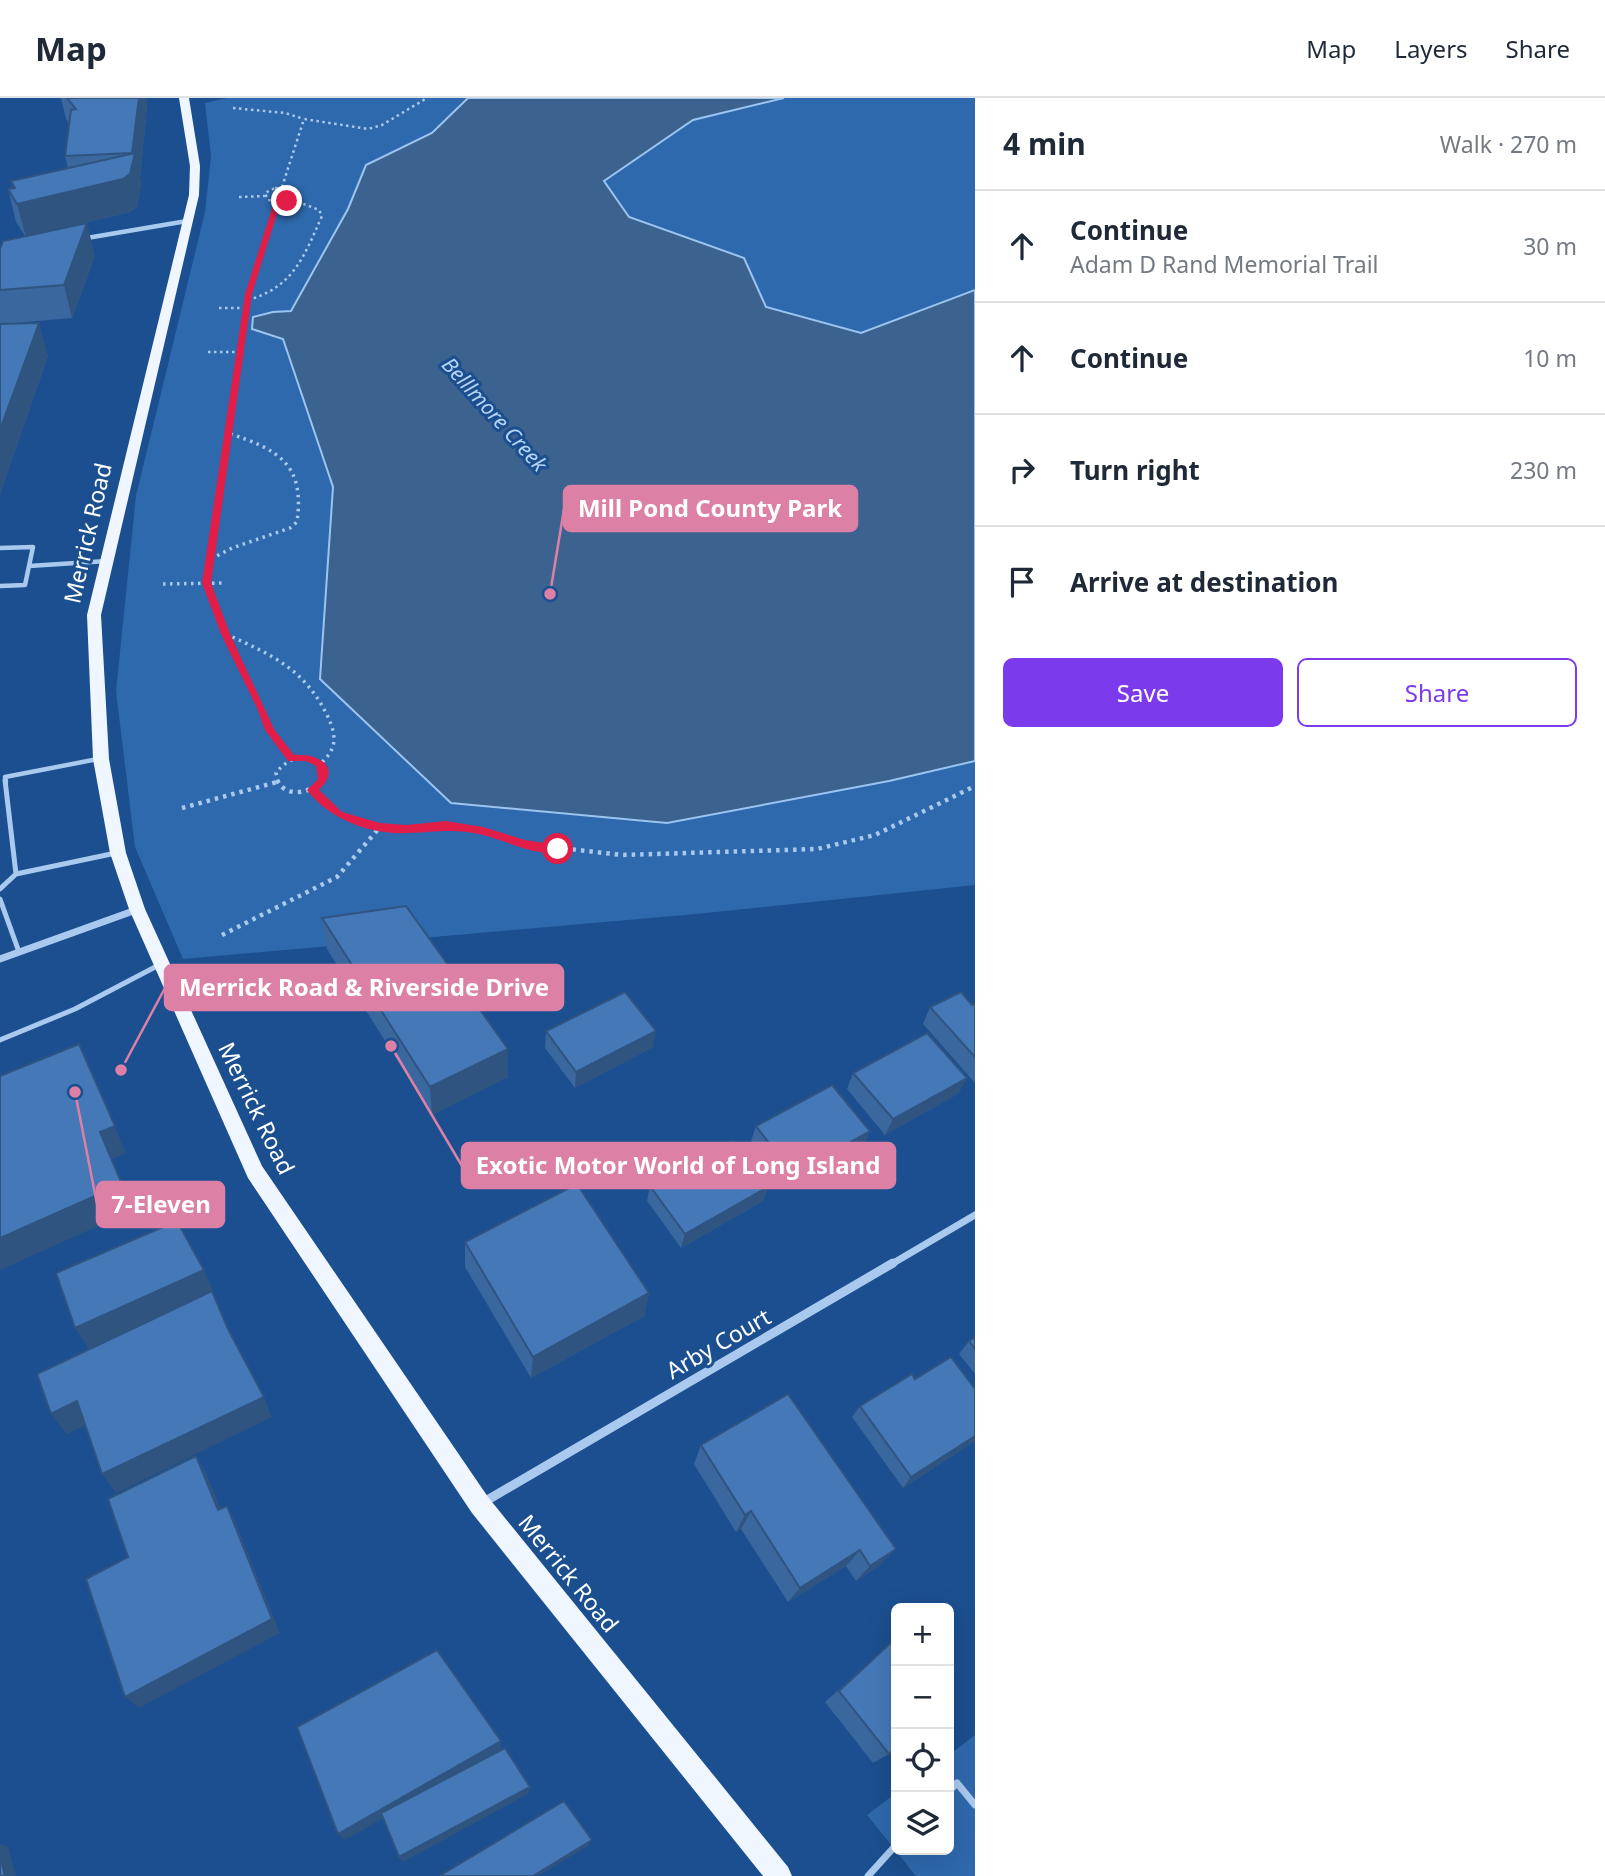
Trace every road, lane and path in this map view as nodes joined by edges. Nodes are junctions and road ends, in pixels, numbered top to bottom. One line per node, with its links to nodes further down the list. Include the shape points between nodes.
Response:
1 (184, 98): 10 (main road, Merrick Road, via 195,166)
2 (427, 98): 4 (path, via 368,129)
3 (233, 108): 4 (path)
4 (304, 119): 5 (path)
5 (282, 187): 6 (path, via 270,189); 8 (path, via 294,192)
6 (265, 196): 7 (path); 9 (path)
7 (239, 197)
8 (291, 199): 9 (path); 12 (path, via 319,210 322,216 284,285)
9 (277, 202): 12 (path)
10 (187, 221): 11 (street); 20 (main road, Merrick Road)
11 (74, 241)
12 (248, 300): 14 (path)
13 (219, 307): 14 (path)
14 (247, 308): 16 (path)
15 (208, 352): 16 (path)
16 (240, 352): 17 (path)
17 (228, 433): 19 (path); 19 (path, via 270,449 290,469 300,489 297,523)
18 (0, 548): 21 (lane, via 33,547)
19 (210, 559): 22 (path)
20 (107, 561): 21 (lane); 28 (main road, Merrick Road, via 94,615)
21 (29, 566): 25 (lane, via 25,584)
22 (207, 583): 23 (path); 24 (path); 26 (path)
23 (222, 583)
24 (163, 584)
25 (0, 586)
26 (225, 634): 27 (path, via 270,730); 29 (path, via 278,657 307,679 337,737 332,754)
27 (291, 758): 29 (path, via 307,757); 30 (path, via 278,767)
28 (101, 759): 35 (main road, Merrick Road); 36 (lane, via 5,777)
29 (320, 764): 32 (path, via 323,780)
30 (277, 782): 32 (path, via 289,792); 33 (path)
31 (975, 786): 34 (path, via 875,835 817,849 622,855 525,844 446,825)
32 (312, 790): 34 (path, via 339,814)
33 (182, 808)
34 (380, 827): 40 (path, via 337,877)
35 (118, 853): 36 (lane); 39 (main road, Merrick Road)
36 (16, 874): 37 (lane)
37 (0, 889)
38 (0, 899): 41 (lane)
39 (137, 909): 41 (street); 43 (main road, Merrick Road)
40 (222, 935)
41 (19, 952): 42 (street)
42 (0, 959)
43 (160, 965): 44 (lane, via 75,1009); 46 (main road, Merrick Road, via 254,1172)
44 (0, 1040)
45 (975, 1215): 46 (street, Arby Court)
46 (480, 1505): 50 (main road, Merrick Road)
47 (954, 1786): 48 (lane, via 957,1783)
48 (975, 1805)
49 (891, 1851): 51 (lane)
50 (779, 1876)
51 (868, 1876)

